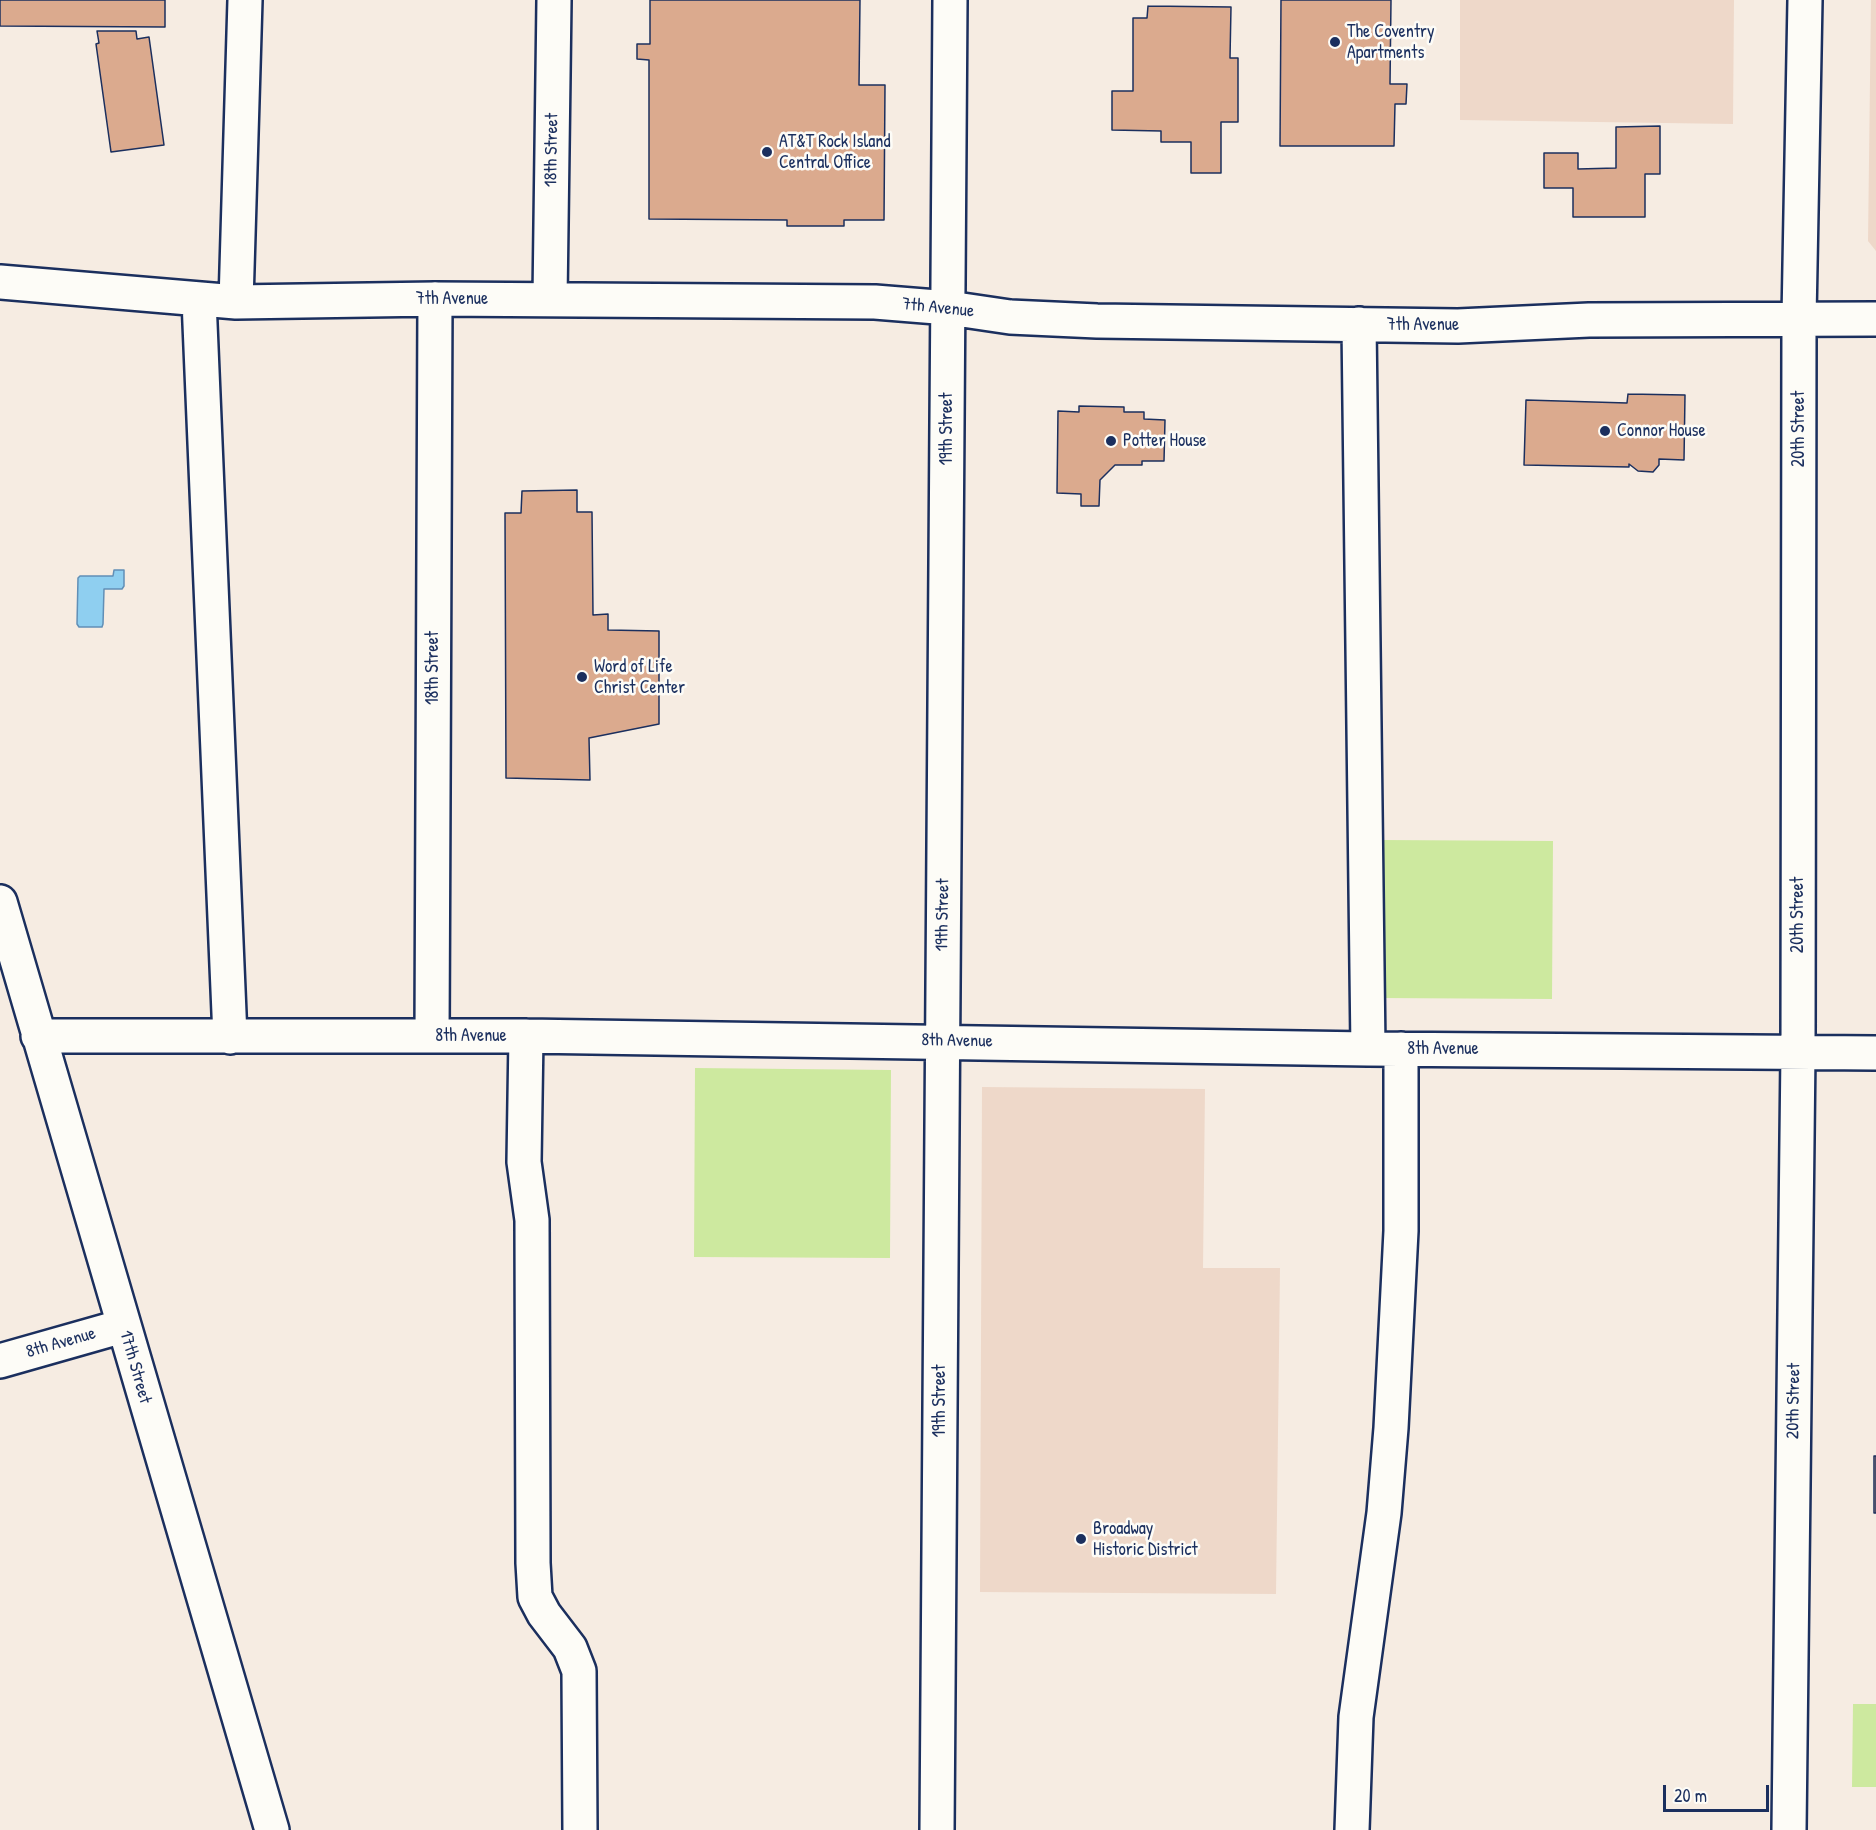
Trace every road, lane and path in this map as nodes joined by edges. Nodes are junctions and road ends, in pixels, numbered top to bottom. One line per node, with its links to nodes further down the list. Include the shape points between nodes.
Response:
1 (245, 0): 9 (street)
2 (554, 0): 7 (street, 18th Street)
3 (950, 0): 10 (street, 19th Street)
4 (1805, 0): 11 (street, 20th Street)
5 (0, 282): 8 (street, 7th Avenue)
6 (435, 299): 7 (street, 7th Avenue); 9 (street, 7th Avenue); 16 (street, 18th Street)
7 (550, 299): 10 (street, 7th Avenue, via 875,302)
8 (199, 300): 9 (street, 7th Avenue); 18 (street)
9 (236, 302)
10 (949, 308): 13 (street, 7th Avenue, via 1010,317 1097,321); 19 (street, 19th Street)
11 (1799, 318): 12 (street, 7th Avenue); 13 (street, 7th Avenue, via 1458,326); 22 (street, 20th Street)
12 (1876, 319)
13 (1359, 324): 20 (street)
14 (0, 903): 15 (street, 17th Street)
15 (38, 1036): 18 (street, 8th Avenue); 24 (street, 17th Street)
16 (432, 1036): 17 (street, 8th Avenue); 18 (street, 8th Avenue)
17 (526, 1036): 19 (street, 8th Avenue); 27 (street, via 524,1162 532,1220 535,1597 570,1648 579,1671)
18 (230, 1037)
19 (942, 1041): 20 (street, 8th Avenue); 28 (street, 19th Street)
20 (1368, 1049): 21 (street, 8th Avenue)
21 (1401, 1049): 22 (street, 8th Avenue); 29 (street, via 1401,1231 1391,1428 1384,1513 1356,1717)
22 (1798, 1052): 23 (street, 8th Avenue); 30 (street, 20th Street)
23 (1876, 1053)
24 (123, 1326): 25 (street, 8th Avenue); 26 (street, 17th Street)
25 (0, 1361)
26 (272, 1830)
27 (580, 1830)
28 (937, 1830)
29 (1352, 1830)
30 (1789, 1830)

